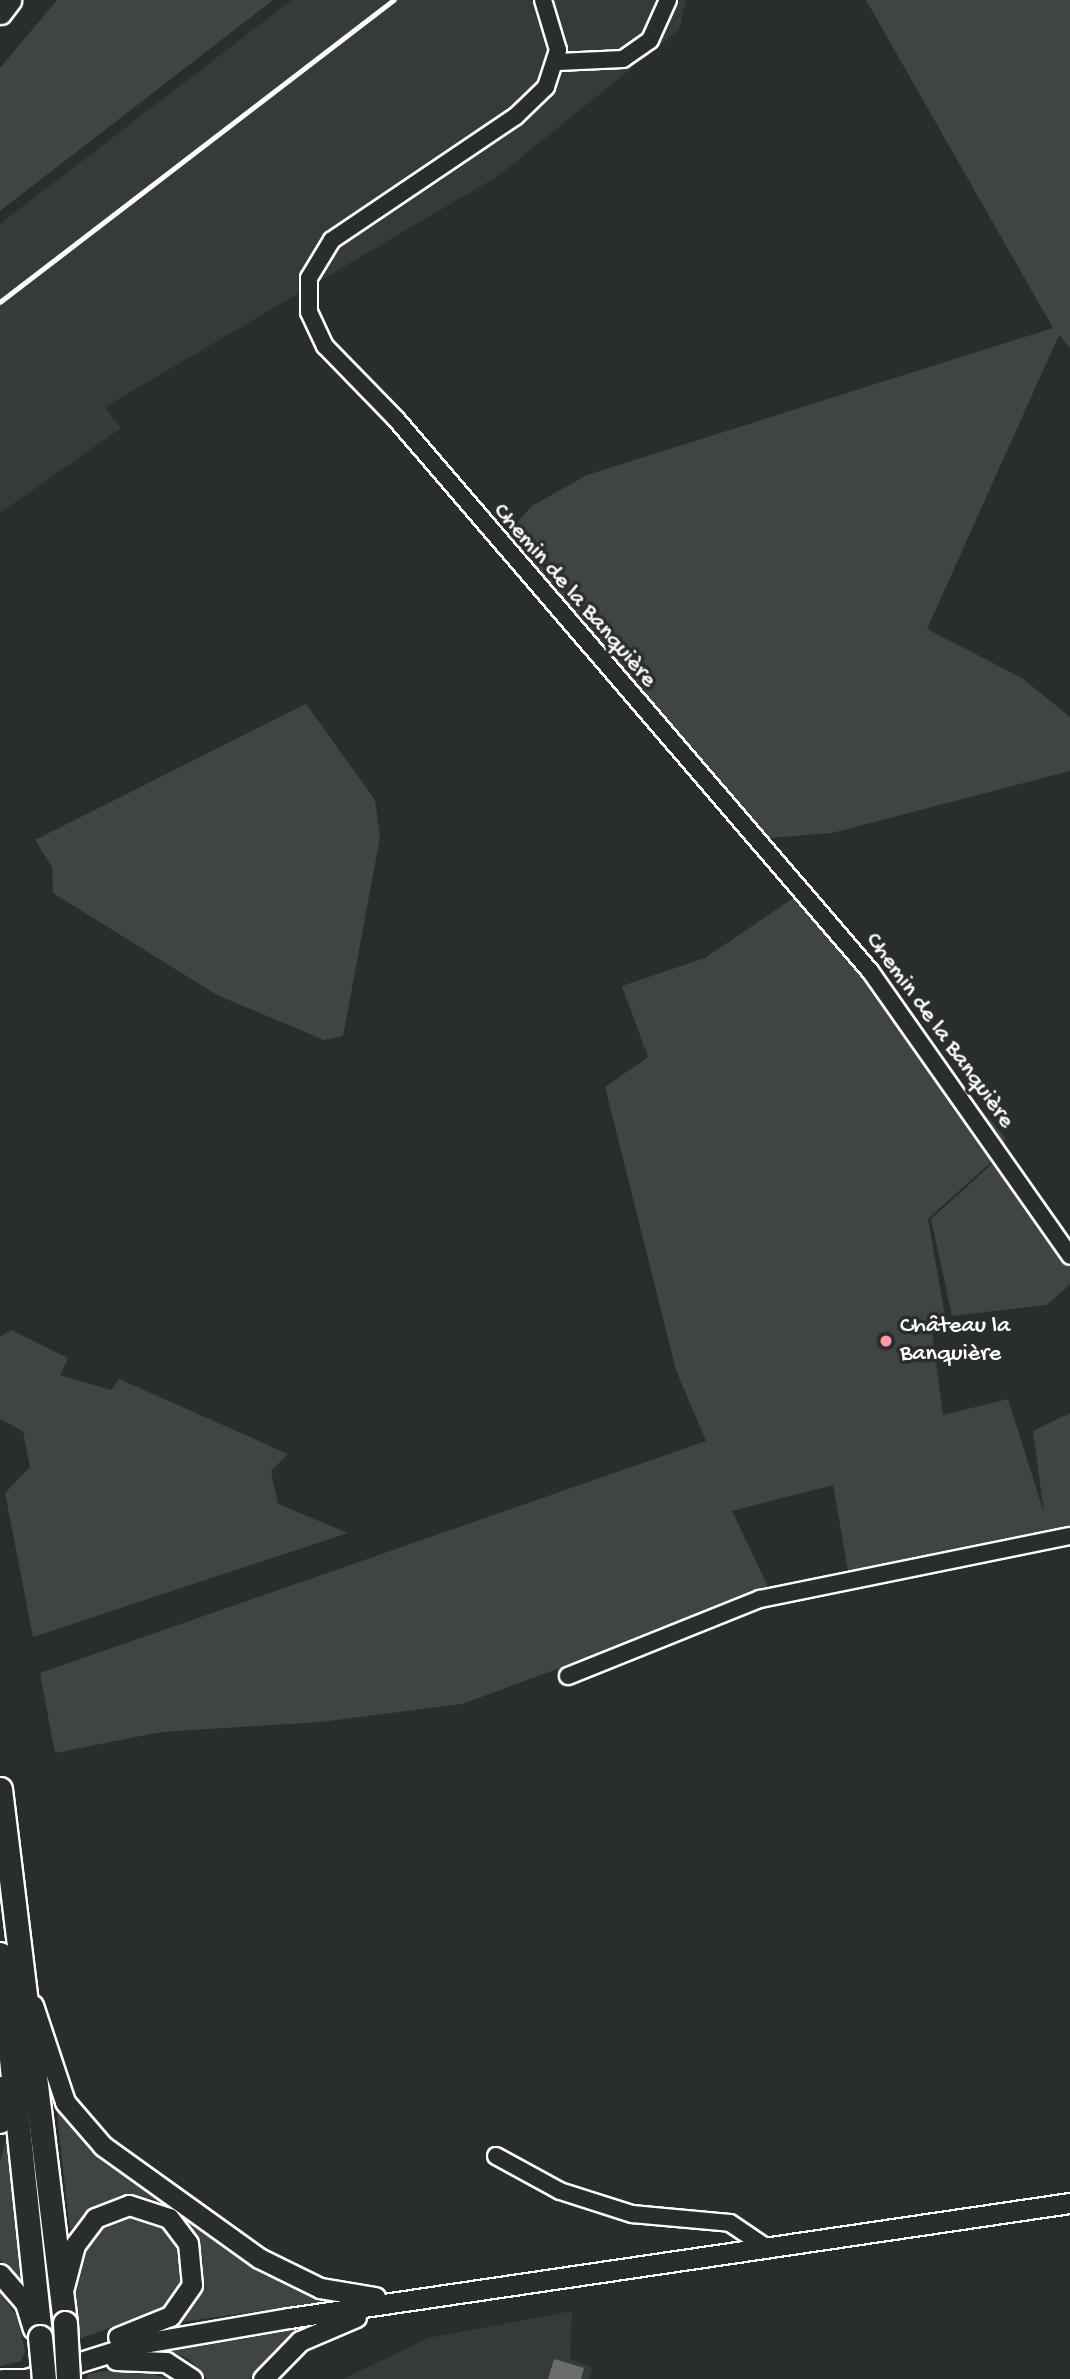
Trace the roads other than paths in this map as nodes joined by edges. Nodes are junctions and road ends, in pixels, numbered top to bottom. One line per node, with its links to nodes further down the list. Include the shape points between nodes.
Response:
1 (9, 0): 4 (highway)
2 (542, 0): 5 (street, via 557,29)
3 (668, 0): 5 (street, via 650,40 623,59)
4 (0, 12)
5 (558, 62): 6 (street, Chemin de la Banquière, via 546,87 516,116 332,240 309,278 309,312 326,346 396,419 870,971)
6 (1070, 1256)
7 (1070, 1536): 8 (street, via 761,1600)
8 (568, 1676)
9 (0, 1789): 13 (highway)
10 (0, 1954): 11 (highway)
11 (1, 1961): 12 (main road); 22 (highway)
12 (0, 1982)
13 (28, 1989): 20 (highway); 21 (main road, via 65,2102 103,2146 230,2241 289,2274 335,2292)
14 (0, 2086): 15 (main road)
15 (0, 2123)
16 (496, 2156): 18 (street, via 560,2190 608,2207 730,2223)
17 (1063, 2206): 18 (main road)
18 (763, 2245): 21 (main road)
19 (0, 2274): 22 (main road, via 24,2303)
20 (63, 2292): 23 (main road, via 75,2245 106,2211 129,2206 159,2210 188,2243 192,2285 170,2316); 27 (highway, bridge)
21 (389, 2302): 23 (main road); 29 (main road, via 369,2315 339,2320 300,2341)
22 (40, 2337): 26 (highway, bridge)
23 (85, 2358): 25 (main road); 28 (main road, via 151,2359)
24 (2, 2379): 25 (main road)
25 (26, 2379)
26 (44, 2379)
27 (68, 2379)
28 (192, 2379)
29 (263, 2379)

